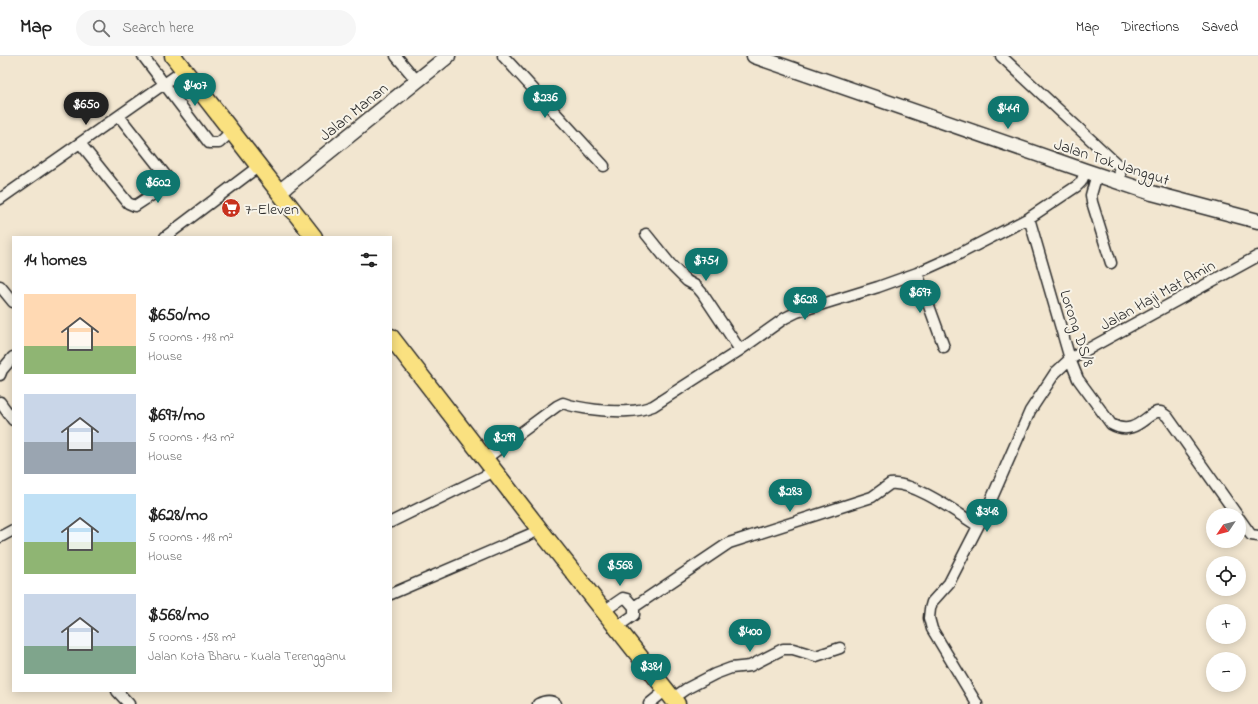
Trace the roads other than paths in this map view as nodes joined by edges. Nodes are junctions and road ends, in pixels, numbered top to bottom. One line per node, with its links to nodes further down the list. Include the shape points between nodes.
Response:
1 (143, 56): 10 (street)
2 (173, 56): 8 (main road)
3 (396, 56): 9 (street)
4 (448, 56): 9 (main road, Jalan Manan)
5 (503, 56): 15 (street)
6 (754, 56): 16 (main road, Jalan Tok Janggut)
7 (1001, 56): 17 (street, via 1119,166)
8 (184, 70): 10 (street); 12 (main road)
9 (417, 81): 18 (main road, Jalan Manan)
10 (164, 84): 11 (street); 12 (street, via 209,143 219,143)
11 (119, 116): 13 (street); 13 (street, via 167,177 168,181 164,187 131,206)
12 (232, 131): 14 (main road)
13 (80, 144): 19 (street)
14 (259, 166): 18 (main road); 23 (street)
15 (604, 166)
16 (1091, 173): 17 (main road, Jalan Tok Janggut); 20 (street); 26 (street, via 1092,202)
17 (1121, 182): 21 (main road, Jalan Tok Janggut, via 1159,195)
18 (278, 192): 24 (main road)
19 (0, 199)
20 (1029, 218): 27 (street); 34 (street, Lorong DS/8)
21 (1258, 221)
22 (646, 234): 32 (street, via 671,265 696,286)
23 (167, 236)
24 (313, 236)
25 (1258, 256): 34 (street, Jalan Haji Mat Amin)
26 (1111, 263)
27 (918, 273): 31 (street); 32 (street, via 797,312)
28 (0, 286): 29 (street)
29 (12, 301)
30 (392, 338): 38 (main road)
31 (944, 347)
32 (740, 350): 38 (street, via 653,406 641,410 602,410 563,403)
33 (12, 358): 35 (street)
34 (1070, 359): 40 (street, Lorong DS/8, via 1078,379 1110,424 1117,428 1127,428 1136,426 1157,412 1167,416); 42 (street, Jalan Haji Mat Amin, via 1056,373 1030,411)
35 (0, 375)
36 (0, 402): 37 (street)
37 (12, 419)
38 (485, 459): 39 (main road)
39 (495, 472): 41 (street); 44 (main road)
40 (1232, 508)
41 (392, 522)
42 (978, 526): 47 (street, via 920,491 890,484 872,497 729,544); 57 (street, Jalan Haji Mat Amin, via 949,583 932,602 929,618 932,629)
43 (1246, 528): 45 (street, via 1251,535)
44 (540, 530): 46 (street); 48 (main road)
45 (1258, 536)
46 (392, 594)
47 (634, 607): 48 (street, via 623,598); 49 (street, via 634,615)
48 (604, 611): 49 (main road)
49 (617, 627): 52 (main road)
50 (840, 648): 52 (street, via 816,656 783,649 750,666 731,668 715,674)
51 (118, 692): 53 (street)
52 (672, 697): 56 (street)
53 (128, 704)
54 (538, 704): 55 (street, via 546,700)
55 (556, 704)
56 (649, 704)
57 (977, 704)

